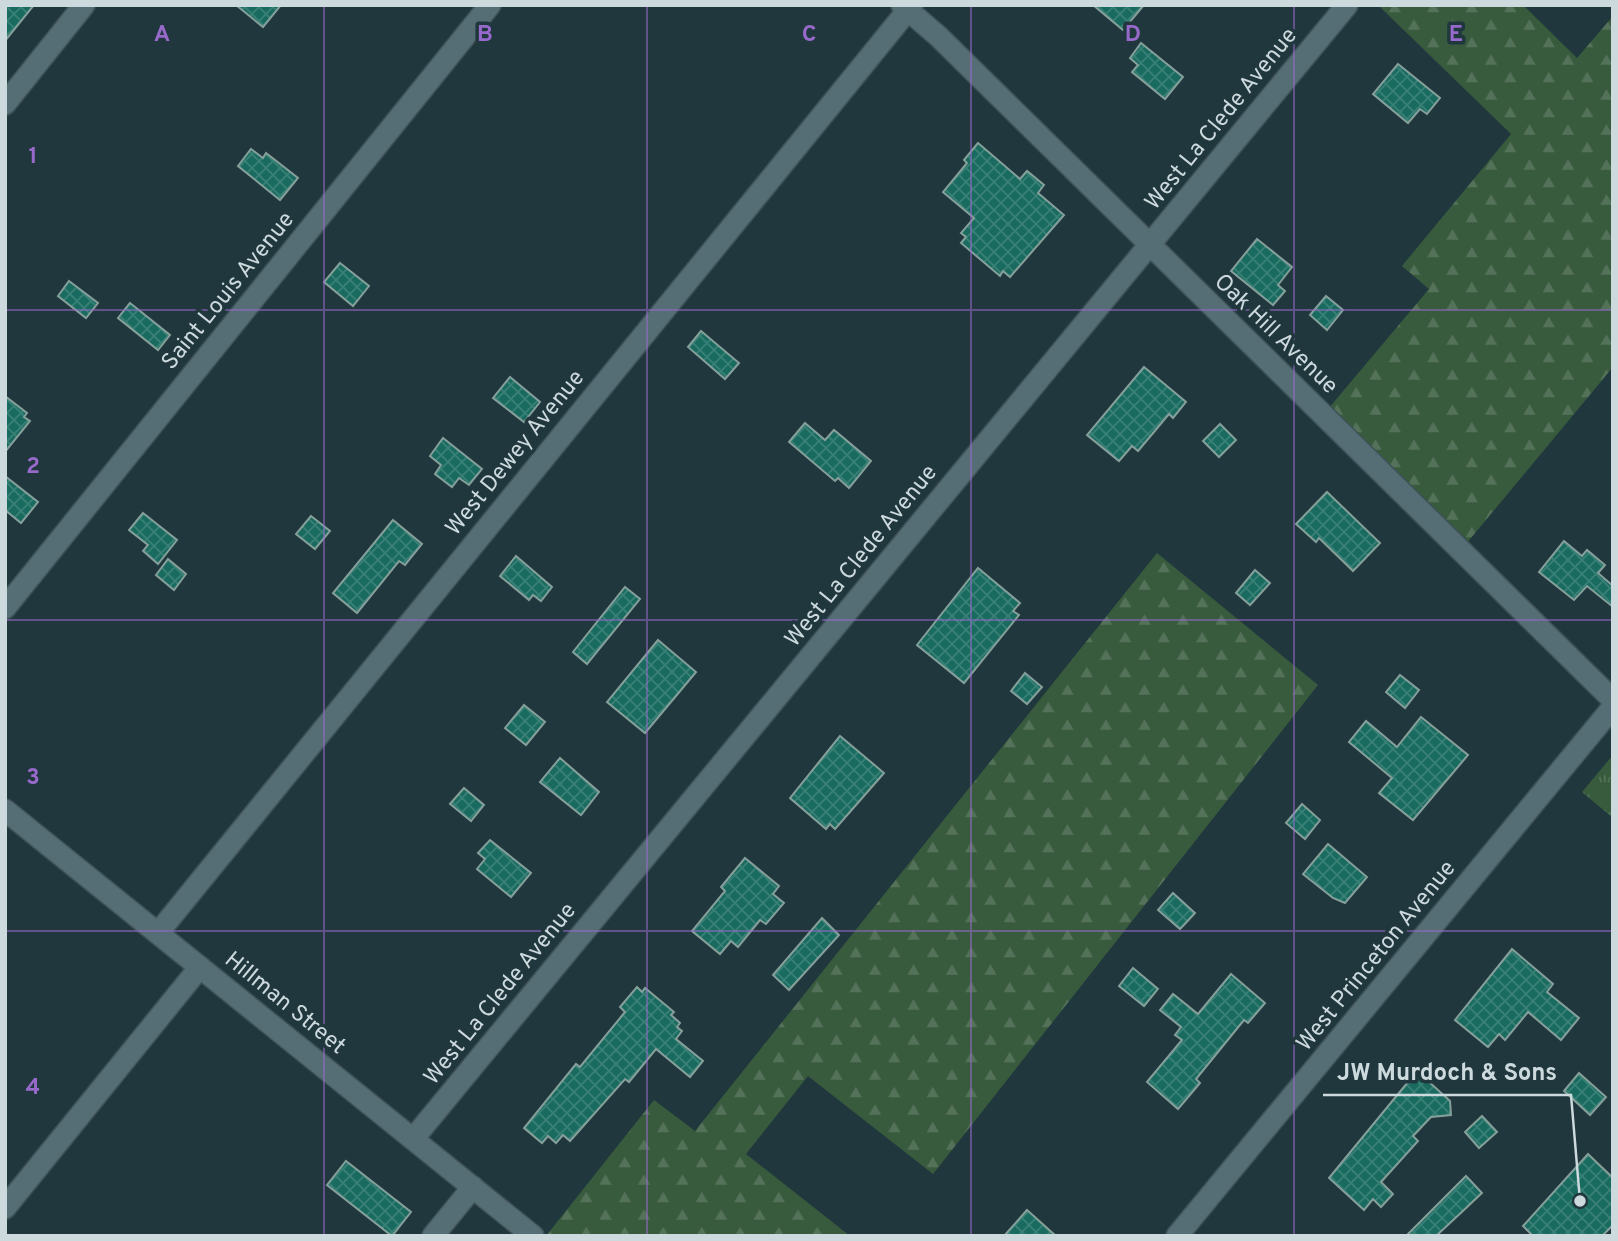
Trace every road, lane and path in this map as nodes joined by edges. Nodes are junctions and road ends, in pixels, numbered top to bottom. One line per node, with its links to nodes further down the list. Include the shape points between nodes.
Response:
1 (84, 5): 5 (street)
2 (490, 5): 7 (street, Saint Louis Avenue)
3 (1347, 5): 6 (street, West La Clede Avenue)
4 (907, 7): 6 (street, Oak Hill Avenue); 11 (street, West Dewey Avenue)
5 (5, 104)
6 (1150, 245): 8 (street, Oak Hill Avenue); 13 (street, West La Clede Avenue)
7 (5, 608)
8 (1613, 700)
9 (1613, 707): 18 (street, West Princeton Avenue)
10 (5, 810): 11 (street, Hillman Street)
11 (158, 933): 12 (street, Hillman Street)
12 (200, 967): 13 (street, Hillman Street); 15 (street)
13 (413, 1139): 14 (street, Hillman Street)
14 (472, 1187): 16 (street); 17 (street, Hillman Street)
15 (5, 1208)
16 (433, 1236)
17 (533, 1236)
18 (1177, 1236)

